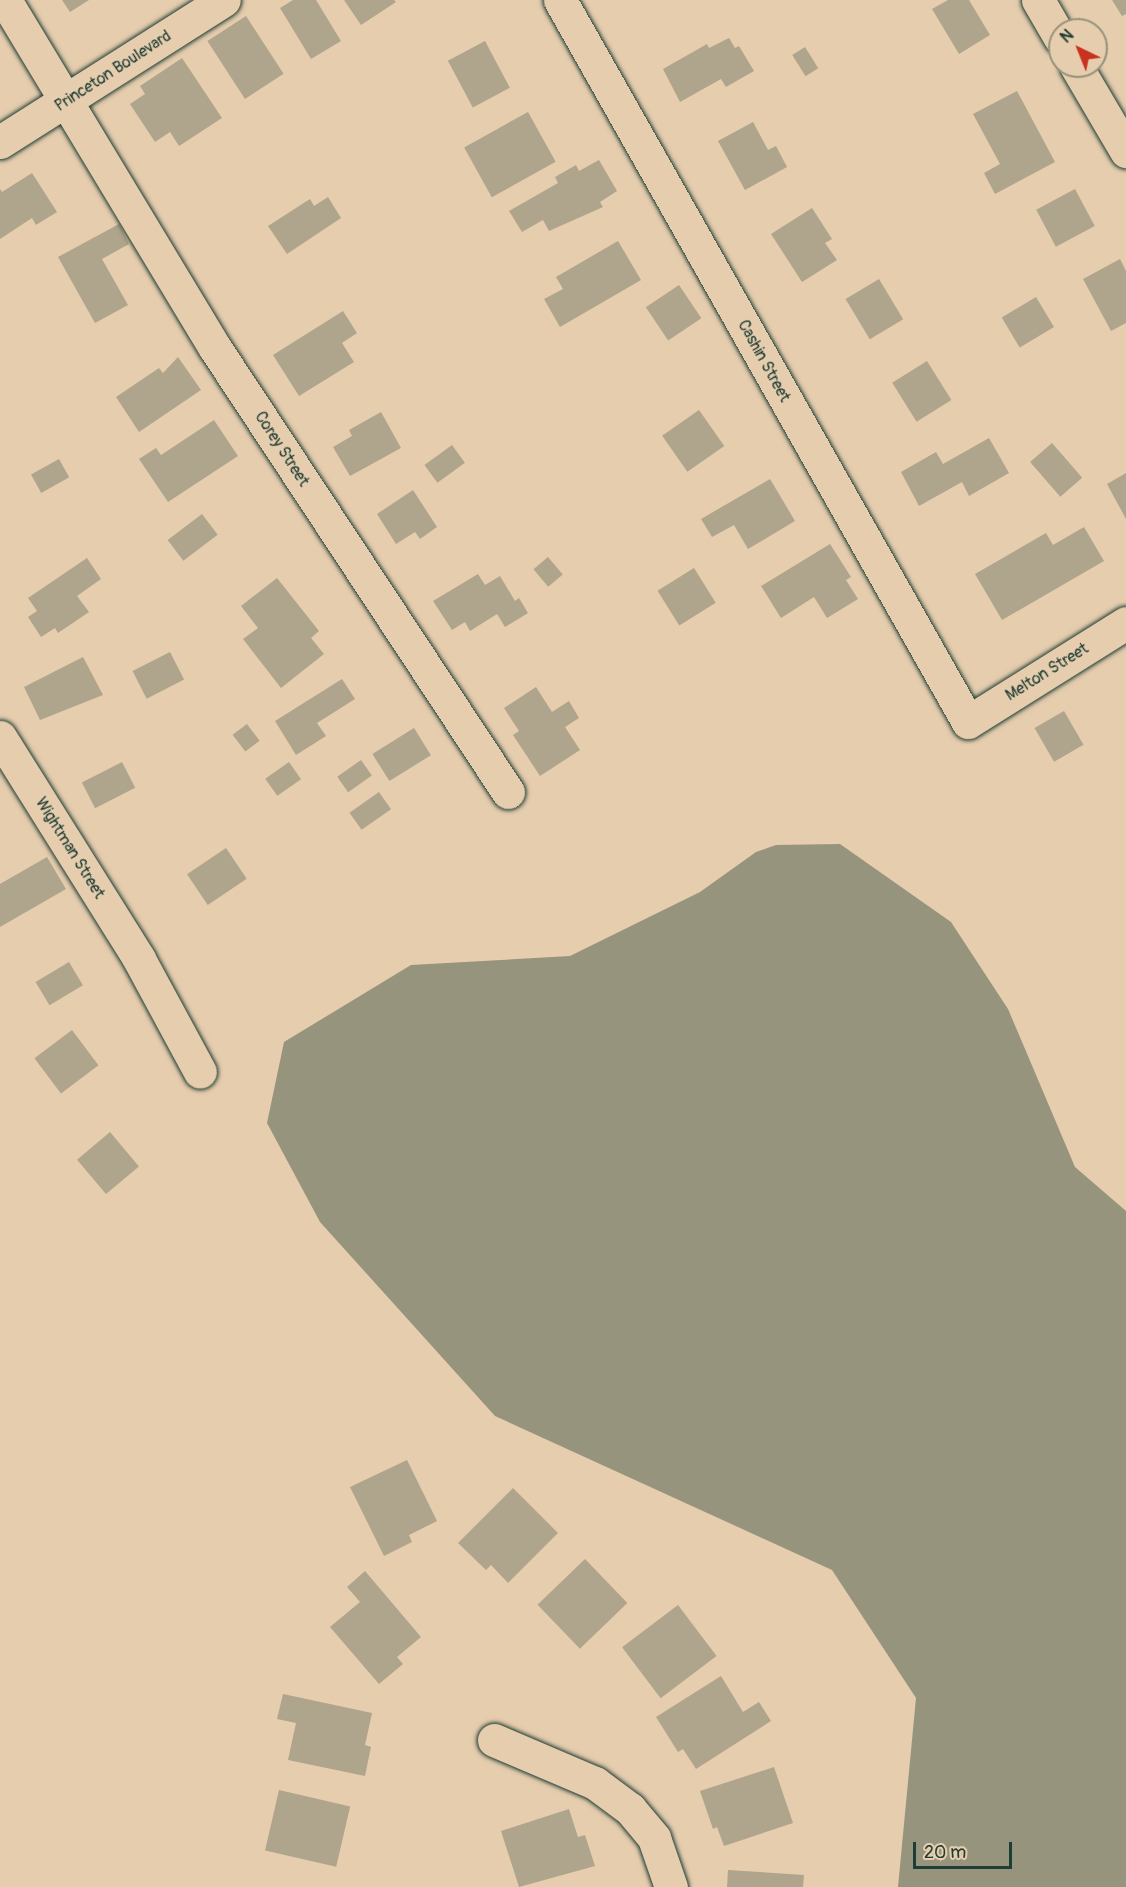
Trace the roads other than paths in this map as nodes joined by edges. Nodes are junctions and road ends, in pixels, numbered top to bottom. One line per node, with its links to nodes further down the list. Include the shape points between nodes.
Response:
1 (5, 0): 7 (street, Corey Street)
2 (224, 0): 7 (street, Princeton Boulevard)
3 (560, 0): 11 (street, Cashin Street)
4 (1038, 0): 5 (street)
5 (1048, 18)
6 (1083, 78): 9 (street)
7 (68, 100): 8 (street, Princeton Boulevard); 13 (street, Corey Street, via 215,348)
8 (0, 142)
9 (1126, 151)
10 (1126, 623): 11 (street, Melton Street)
11 (968, 722)
12 (0, 737): 14 (street, Wightman Street, via 139,959)
13 (508, 792)
14 (200, 1072)
15 (494, 1740): 16 (street, via 595,1783 630,1809 654,1838)
16 (671, 1887)

